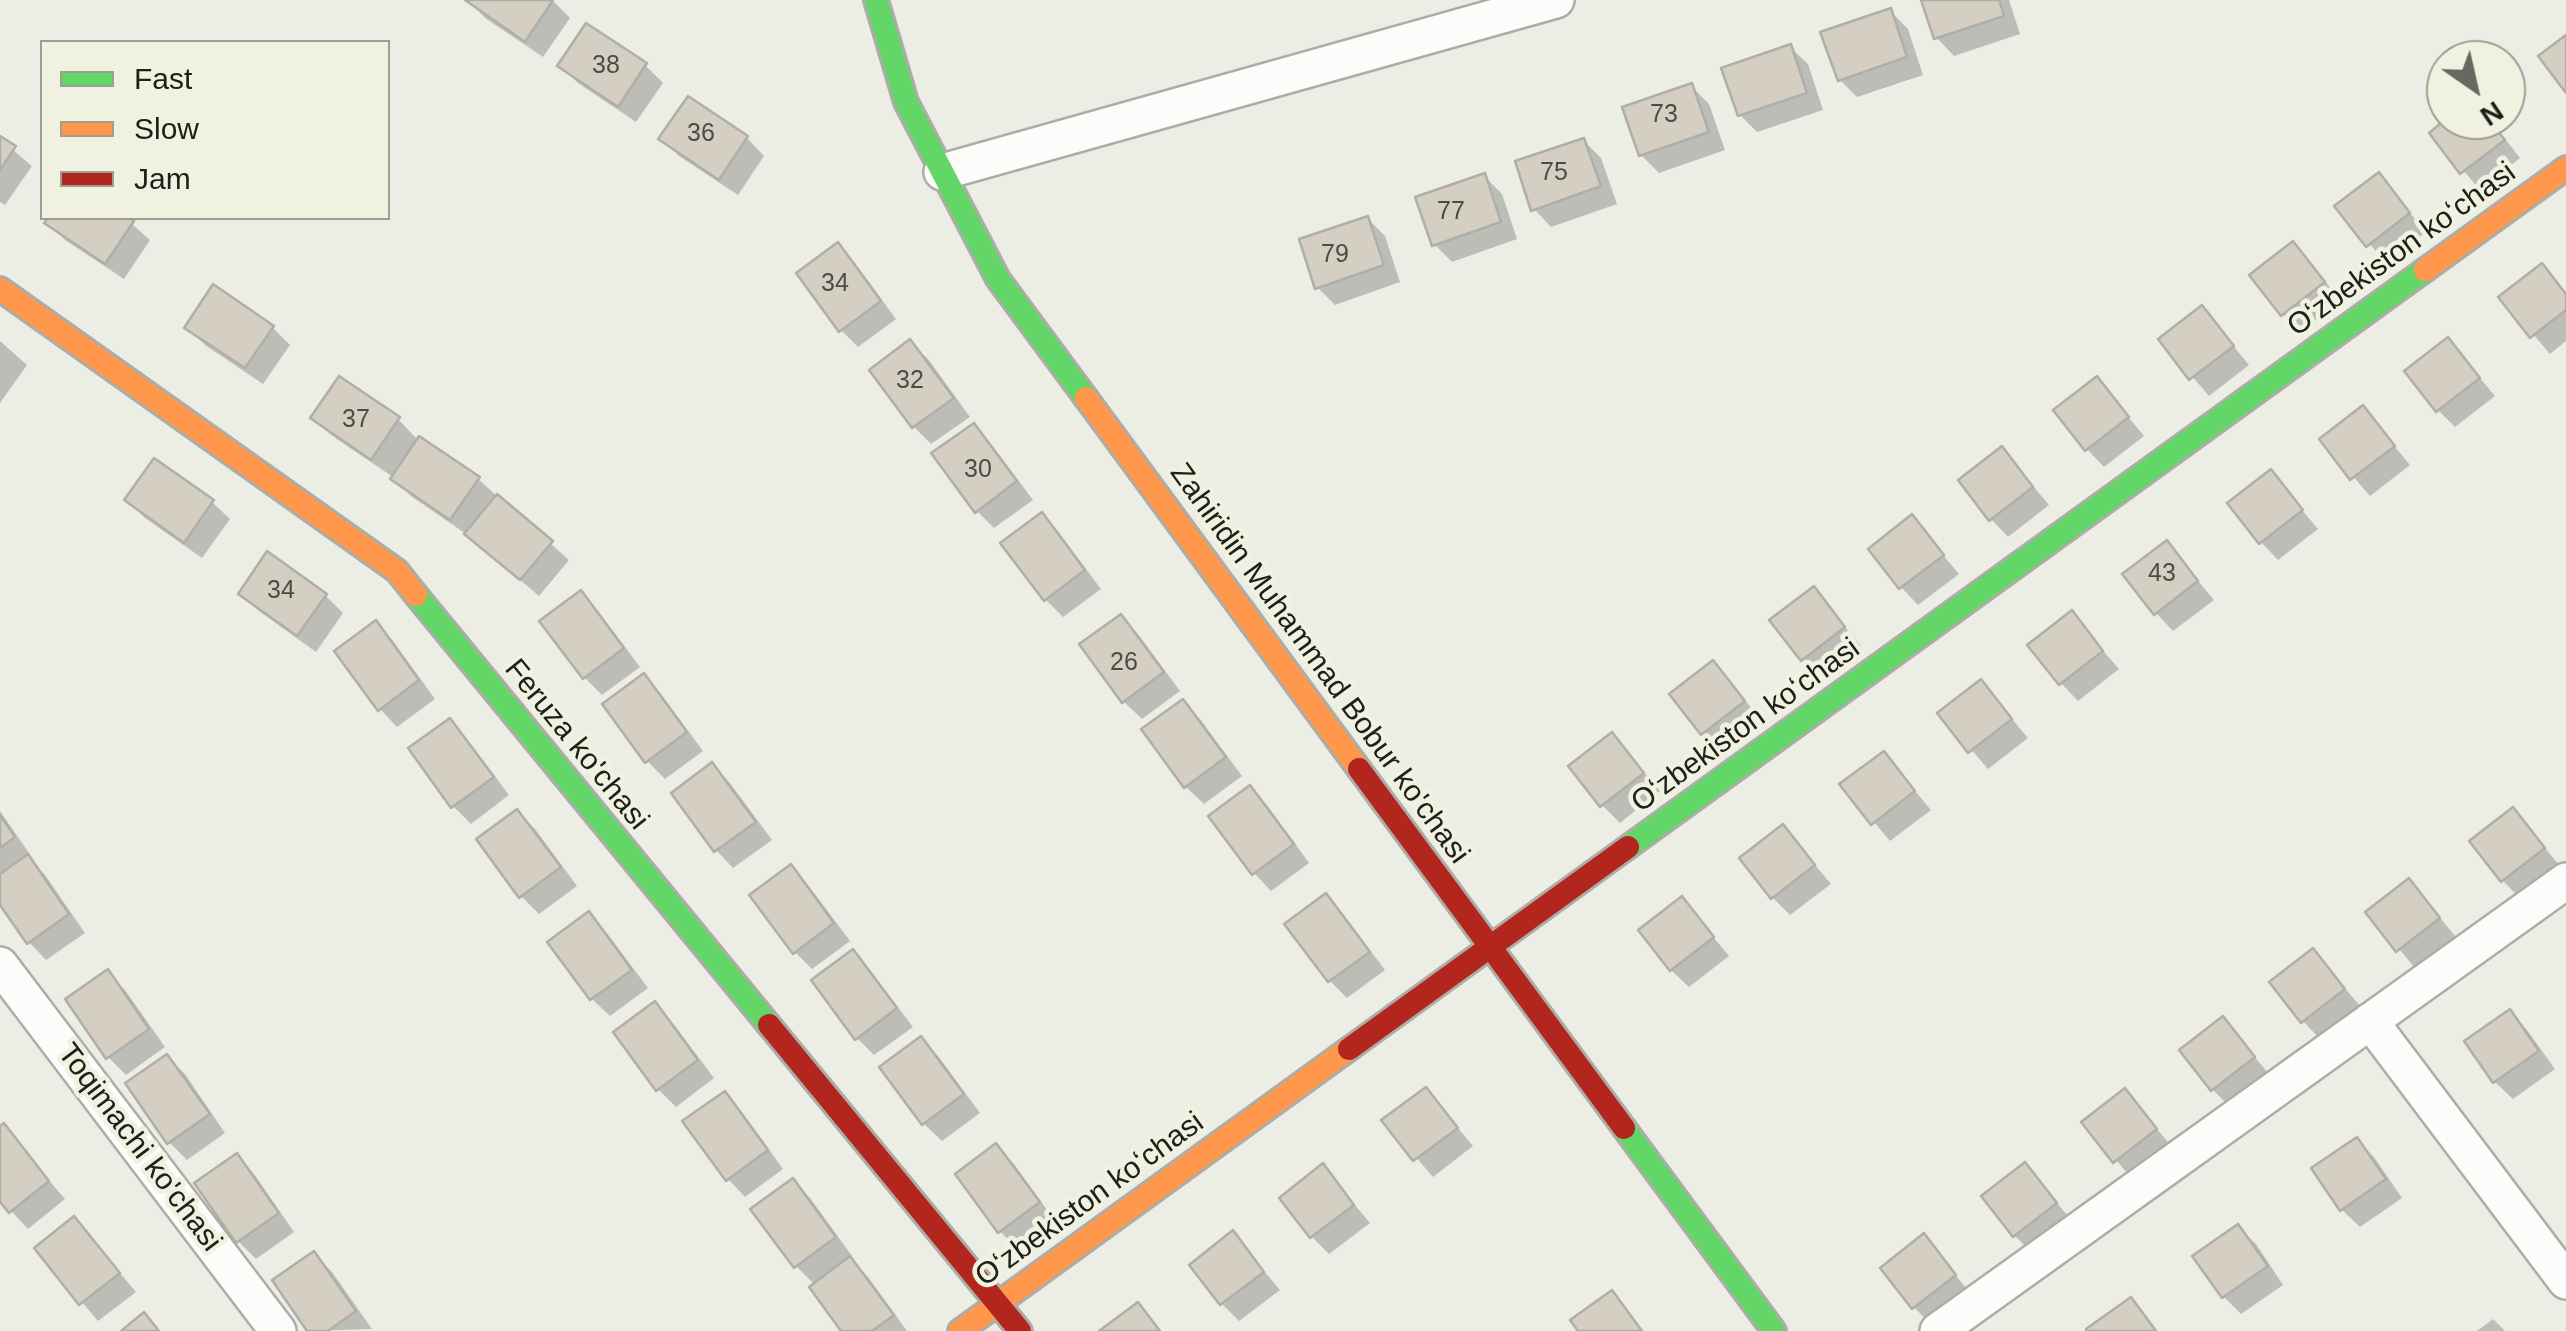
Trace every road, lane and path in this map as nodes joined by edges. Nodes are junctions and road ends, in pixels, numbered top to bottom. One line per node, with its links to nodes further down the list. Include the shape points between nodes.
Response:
1 (876, 0): 4 (street, Zahiridin Muhammad Bobur ko'chasi, via 906,102)
2 (1556, 0): 4 (street)
3 (2566, 168): 7 (street, Oʻzbekiston koʻchasi)
4 (942, 172): 7 (street, Zahiridin Muhammad Bobur ko'chasi, via 998,280)
5 (0, 289): 11 (street, Feruza ko'chasi, via 396,571)
6 (2566, 881): 9 (street)
7 (1491, 948): 11 (street, Oʻzbekiston koʻchasi); 15 (street, Zahiridin Muhammad Bobur ko'chasi)
8 (0, 965): 12 (street, Toqimachi ko'chasi)
9 (2370, 1021): 10 (street); 16 (street)
10 (2566, 1280)
11 (999, 1303): 13 (street, Oʻzbekiston koʻchasi); 14 (street, Feruza ko'chasi)
12 (278, 1331)
13 (960, 1331)
14 (1020, 1331)
15 (1774, 1331)
16 (1938, 1331)

